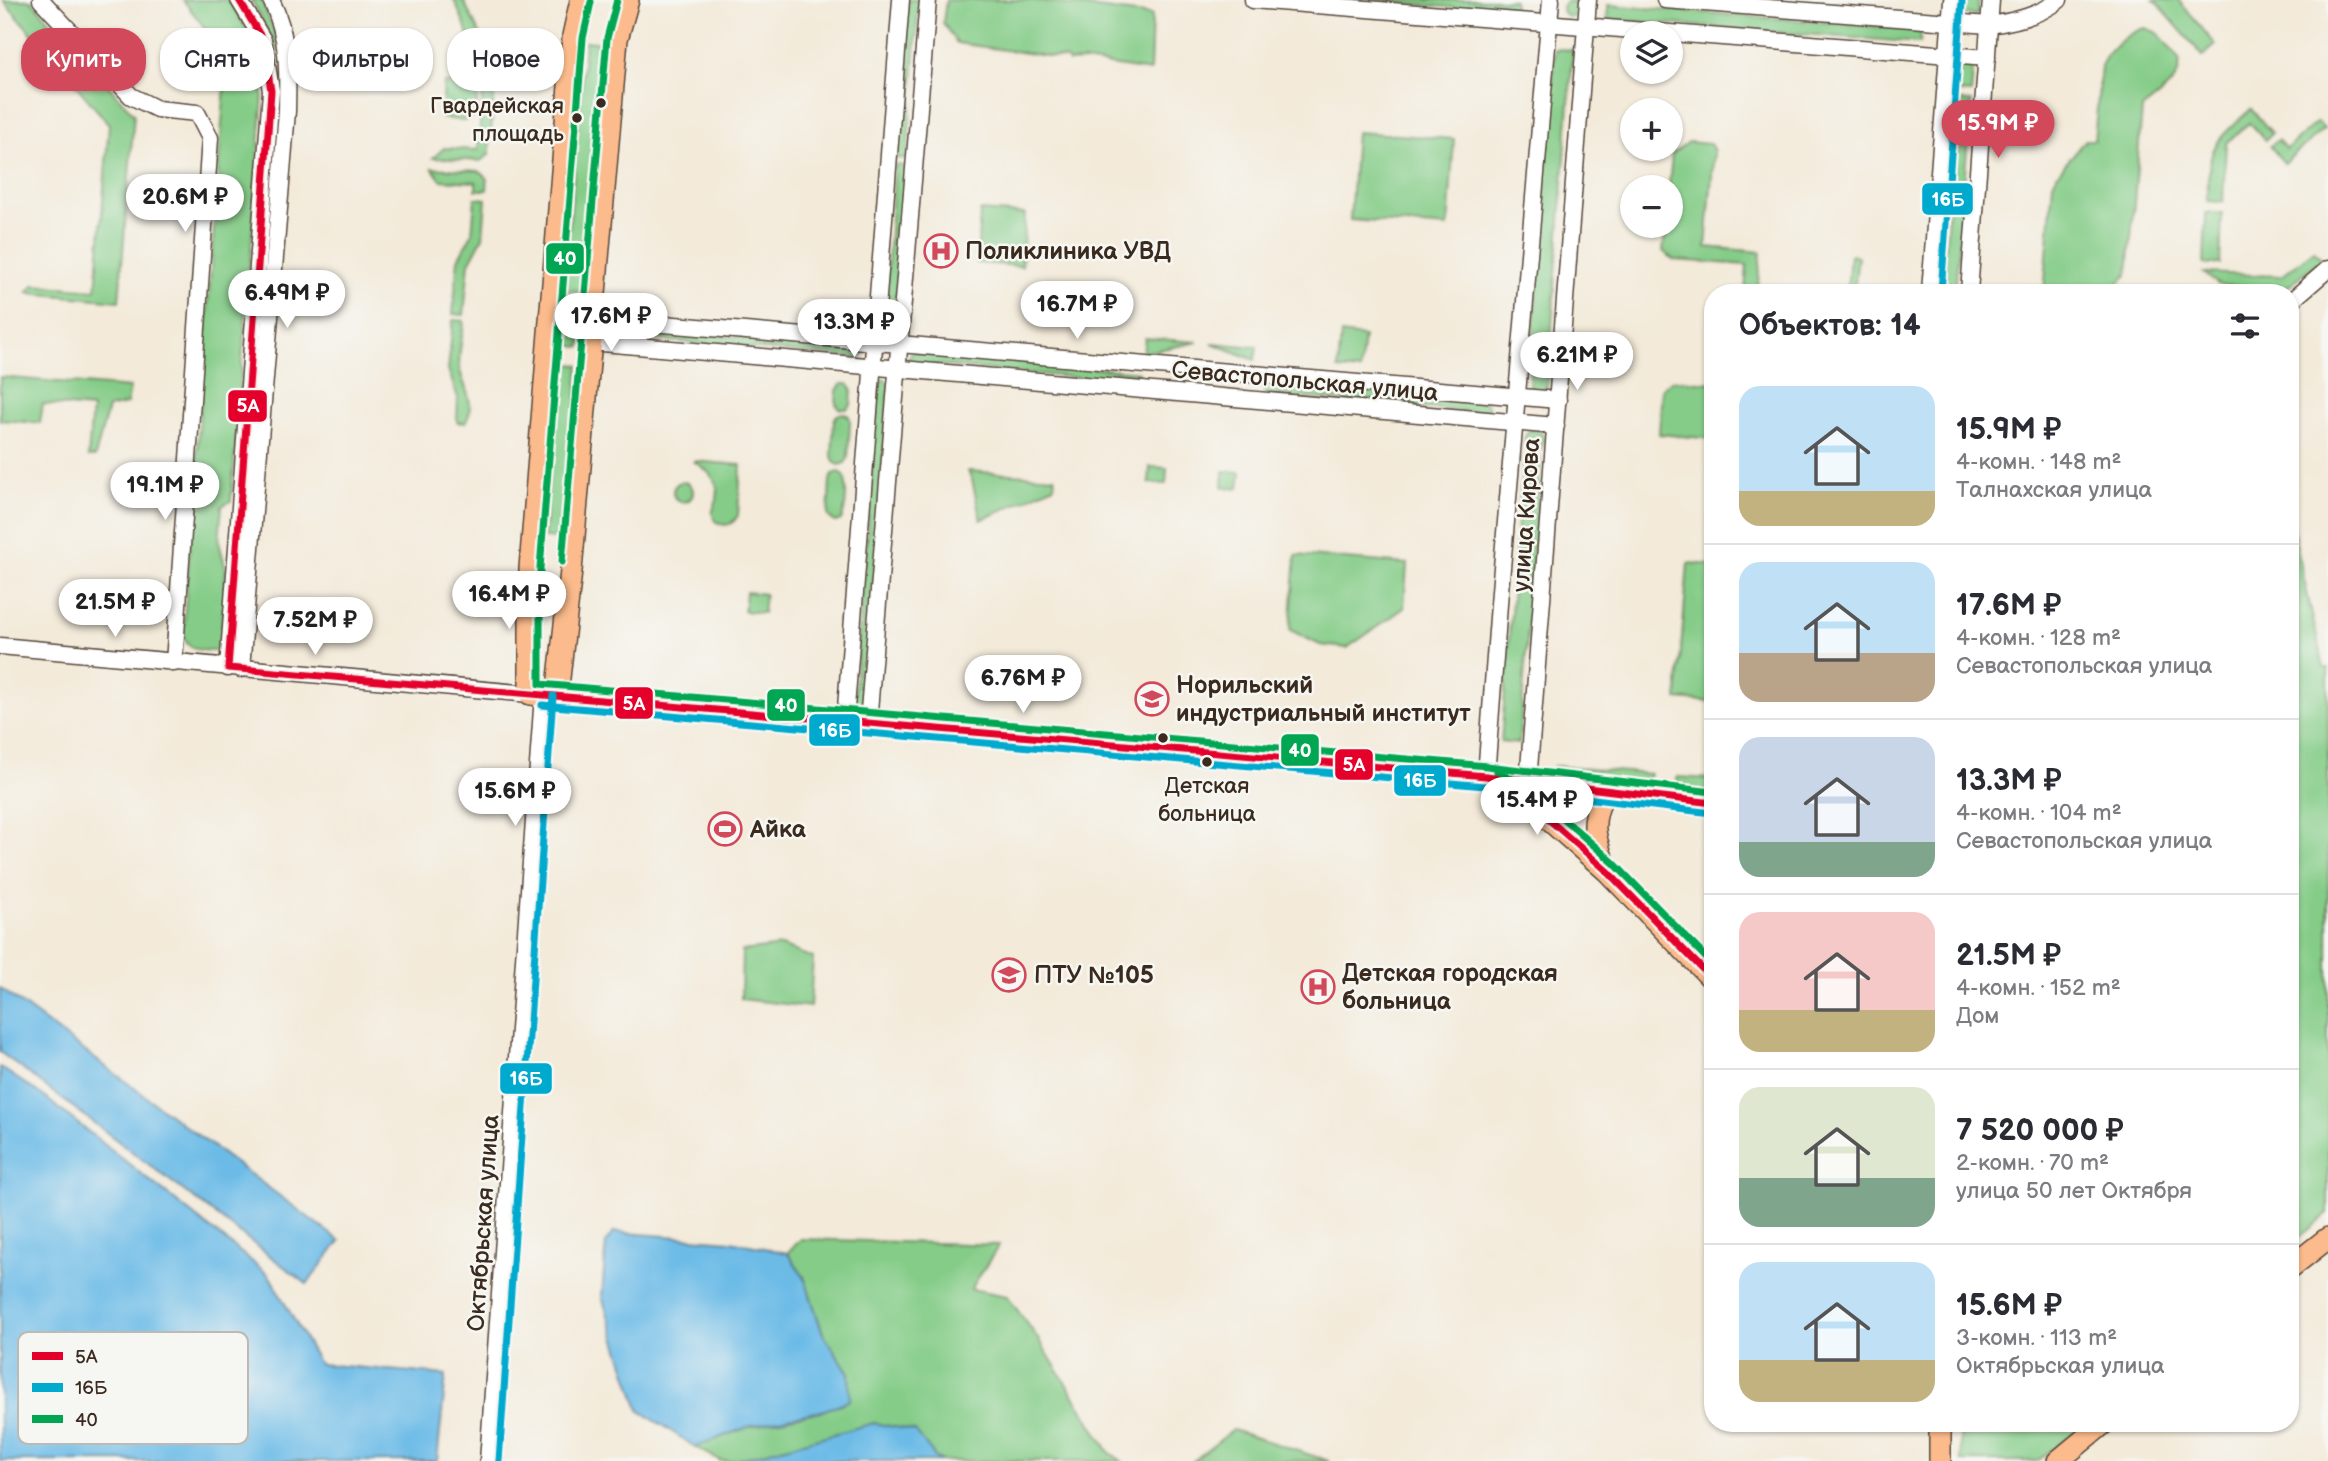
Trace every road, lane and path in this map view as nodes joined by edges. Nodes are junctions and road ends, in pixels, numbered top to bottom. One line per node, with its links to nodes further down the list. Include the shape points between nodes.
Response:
1 (41, 0): 41 (street, via 131,96 157,109 197,113 209,138)
2 (239, 0): 21 (street, via 263,40 270,72)
3 (271, 0): 21 (street, via 283,29 288,69 287,111)
4 (581, 0): 43 (main road, via 572,49 530,568)
5 (628, 0): 26 (main road, via 617,39)
6 (901, 0): 28 (street)
7 (928, 0): 29 (street)
8 (1254, 0): 16 (street)
9 (1551, 0): 16 (street, улица Кирова)
10 (1588, 0): 18 (street, улица Кирова)
11 (1665, 0): 15 (street)
12 (1952, 0): 15 (street)
13 (1991, 0): 17 (street)
14 (2059, 0): 17 (street, via 2008,23)
15 (1951, 22): 17 (street); 19 (street)
16 (1549, 23): 18 (street); 35 (street, улица Кирова)
17 (1989, 25): 20 (street)
18 (1586, 26): 19 (street); 37 (street, улица Кирова)
19 (1949, 55): 20 (street); 23 (street)
20 (1987, 58): 24 (street)
21 (270, 219): 42 (street)
22 (2328, 269): 25 (street)
23 (1931, 284)
24 (1970, 284)
25 (2299, 293)
26 (593, 318): 27 (main road); 28 (street, Севастопольская улица)
27 (591, 342): 31 (street, Севастопольская улица); 43 (main road, via 571,571)
28 (874, 342): 29 (street, Севастопольская улица); 31 (street)
29 (899, 344): 30 (street, Севастопольская улица); 32 (street)
30 (1149, 365): 33 (street, Севастопольская улица); 34 (street)
31 (872, 366): 32 (street, Севастопольская улица); 44 (street)
32 (897, 369): 34 (street, Севастопольская улица); 45 (street)
33 (1259, 375): 35 (street, Севастопольская улица); 36 (street)
34 (1147, 390): 36 (street, Севастопольская улица)
35 (1518, 397): 37 (street, Севастопольская улица); 38 (street, улица Кирова)
36 (1257, 400): 38 (street, Севастопольская улица)
37 (1558, 400): 39 (street, улица Кирова)
38 (1516, 422): 39 (street, Севастопольская улица); 46 (street, улица Кирова)
39 (1556, 426): 47 (street, улица Кирова)
40 (0, 646): 41 (street)
41 (174, 663): 42 (street)
42 (234, 669): 43 (street)
43 (543, 695): 44 (main road); 55 (street, Октябрьская улица)
44 (845, 721): 45 (main road)
45 (868, 723): 46 (main road)
46 (1486, 776): 47 (main road); 50 (main road, via 1521,795)
47 (1528, 782): 48 (main road)
48 (1605, 792): 49 (main road); 50 (main road, via 1593,825)
49 (1704, 802)
50 (1607, 871): 51 (main road)
51 (1704, 971)
52 (2328, 1238): 53 (main road)
53 (2299, 1261)
54 (2093, 1432): 56 (main road)
55 (488, 1461)
56 (2058, 1461)

